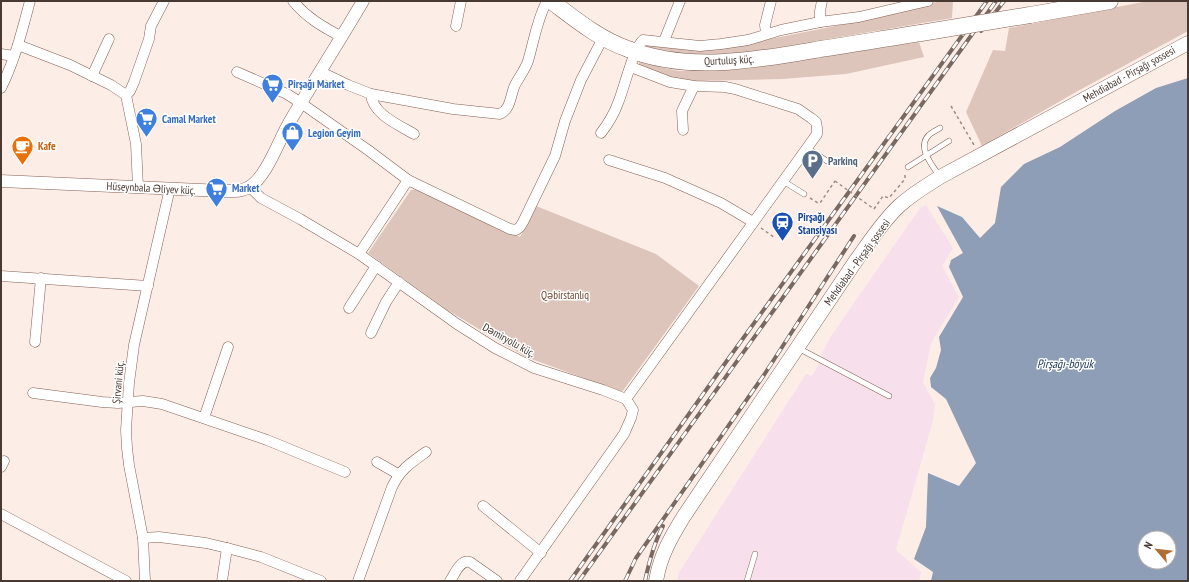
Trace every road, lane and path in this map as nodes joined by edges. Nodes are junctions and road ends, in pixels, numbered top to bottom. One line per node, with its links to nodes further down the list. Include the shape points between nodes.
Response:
1 (30, 1): 21 (street)
2 (164, 1): 31 (street, via 151,26 134,82)
3 (293, 1): 16 (street, via 314,22)
4 (363, 1): 16 (street)
5 (461, 1): 14 (street)
6 (547, 1): 30 (street, via 528,62 515,85 505,112 500,114 453,109)
7 (551, 1): 17 (main road, Qurtuluş küç.)
8 (680, 1): 19 (street)
9 (771, 1): 15 (street, via 765,25)
10 (822, 1): 13 (street)
11 (928, 1): 13 (street, via 858,17)
12 (1110, 1): 24 (main road, Qurtuluş küç., bridge, via 790,54 729,61)
13 (820, 22): 15 (street)
14 (456, 26)
15 (766, 34): 19 (street, via 748,40 700,46)
16 (342, 37): 26 (street)
17 (603, 38): 24 (main road, Qurtuluş küç.); 46 (street, via 575,93 550,167 520,227 516,230)
18 (109, 39): 27 (street)
19 (664, 41): 24 (street, via 643,40)
20 (1188, 42): 41 (main road, Mehdiabad - Pirşağı şossesi)
21 (18, 45): 23 (street); 27 (street)
22 (1, 54): 23 (street)
23 (14, 56): 29 (street)
24 (633, 60): 28 (street, via 670,82); 37 (street, via 618,103)
25 (237, 72): 32 (street)
26 (321, 72): 30 (street); 32 (street)
27 (92, 76): 31 (street)
28 (694, 86): 35 (street, via 682,111); 39 (street, via 730,88 798,109 816,122 817,134)
29 (1, 88)
30 (371, 94): 36 (street, via 376,108)
31 (126, 95): 49 (street, via 136,144)
32 (301, 103): 46 (street); 50 (street, via 264,171)
33 (951, 106): 41 (path)
34 (940, 128): 40 (lane, via 927,138 924,148)
35 (683, 130)
36 (414, 134)
37 (601, 134)
38 (949, 141): 40 (lane)
39 (807, 148): 43 (lane); 48 (street)
40 (926, 154): 44 (lane); 45 (lane)
41 (981, 156): 45 (main road, Mehdiabad - Pirşağı şossesi)
42 (609, 160): 53 (street, via 666,178 721,203)
43 (827, 161)
44 (908, 166): 52 (path, bridge, via 905,170 905,179 889,198 883,196 874,209 835,181 818,203)
45 (940, 178): 65 (main road, Mehdiabad - Pirşağı şossesi, via 909,197 890,215 856,259)
46 (408, 180): 55 (street)
47 (1, 181): 49 (street, Hüseynbala Əliyev küç.)
48 (783, 181): 52 (lane); 53 (street)
49 (138, 187): 51 (street, Hüseynbala Əliyev küç.)
50 (250, 187): 51 (street, Hüseynbala Əliyev küç., via 237,191); 55 (street, Dəmiryolu küç., via 267,202)
51 (170, 188): 60 (street, Şirvani küç.)
52 (804, 194)
53 (753, 222): 54 (path); 68 (street)
54 (775, 238)
55 (359, 254): 56 (street, Dəmiryolu küç.)
56 (376, 266): 59 (street, Dəmiryolu küç.); 61 (street)
57 (1, 276): 58 (street)
58 (41, 278): 60 (street); 63 (street)
59 (399, 282): 62 (street); 68 (street, Dəmiryolu küç., via 457,324 517,360)
60 (148, 286): 69 (street, Şirvani küç., via 134,345)
61 (348, 308)
62 (371, 333)
63 (35, 342)
64 (228, 347): 70 (street)
65 (797, 348): 67 (lane); 89 (main road, Mehdiabad - Pirşağı şossesi, via 678,526 663,555)
66 (33, 393): 69 (street, via 102,402)
67 (889, 396)
68 (626, 399): 79 (street, via 633,410 624,434)
69 (128, 402): 70 (street, via 162,404); 77 (street, Şirvani küç., via 127,454)
70 (204, 418): 73 (street)
71 (426, 452): 74 (street)
72 (377, 462): 74 (street)
73 (345, 472)
74 (398, 474): 85 (street)
75 (483, 506): 79 (street)
76 (1, 514): 81 (street)
77 (143, 538): 78 (street, via 158,537); 82 (street, Şirvani küç.)
78 (227, 548): 83 (street); 84 (street, via 261,557)
79 (541, 553): 88 (street)
80 (755, 554): 90 (lane)
81 (126, 581)
82 (145, 581)
83 (222, 581)
84 (321, 581)
85 (358, 581)
86 (450, 581): 87 (street, via 466,561)
87 (497, 581)
88 (520, 581)
89 (656, 581)
90 (746, 581)

